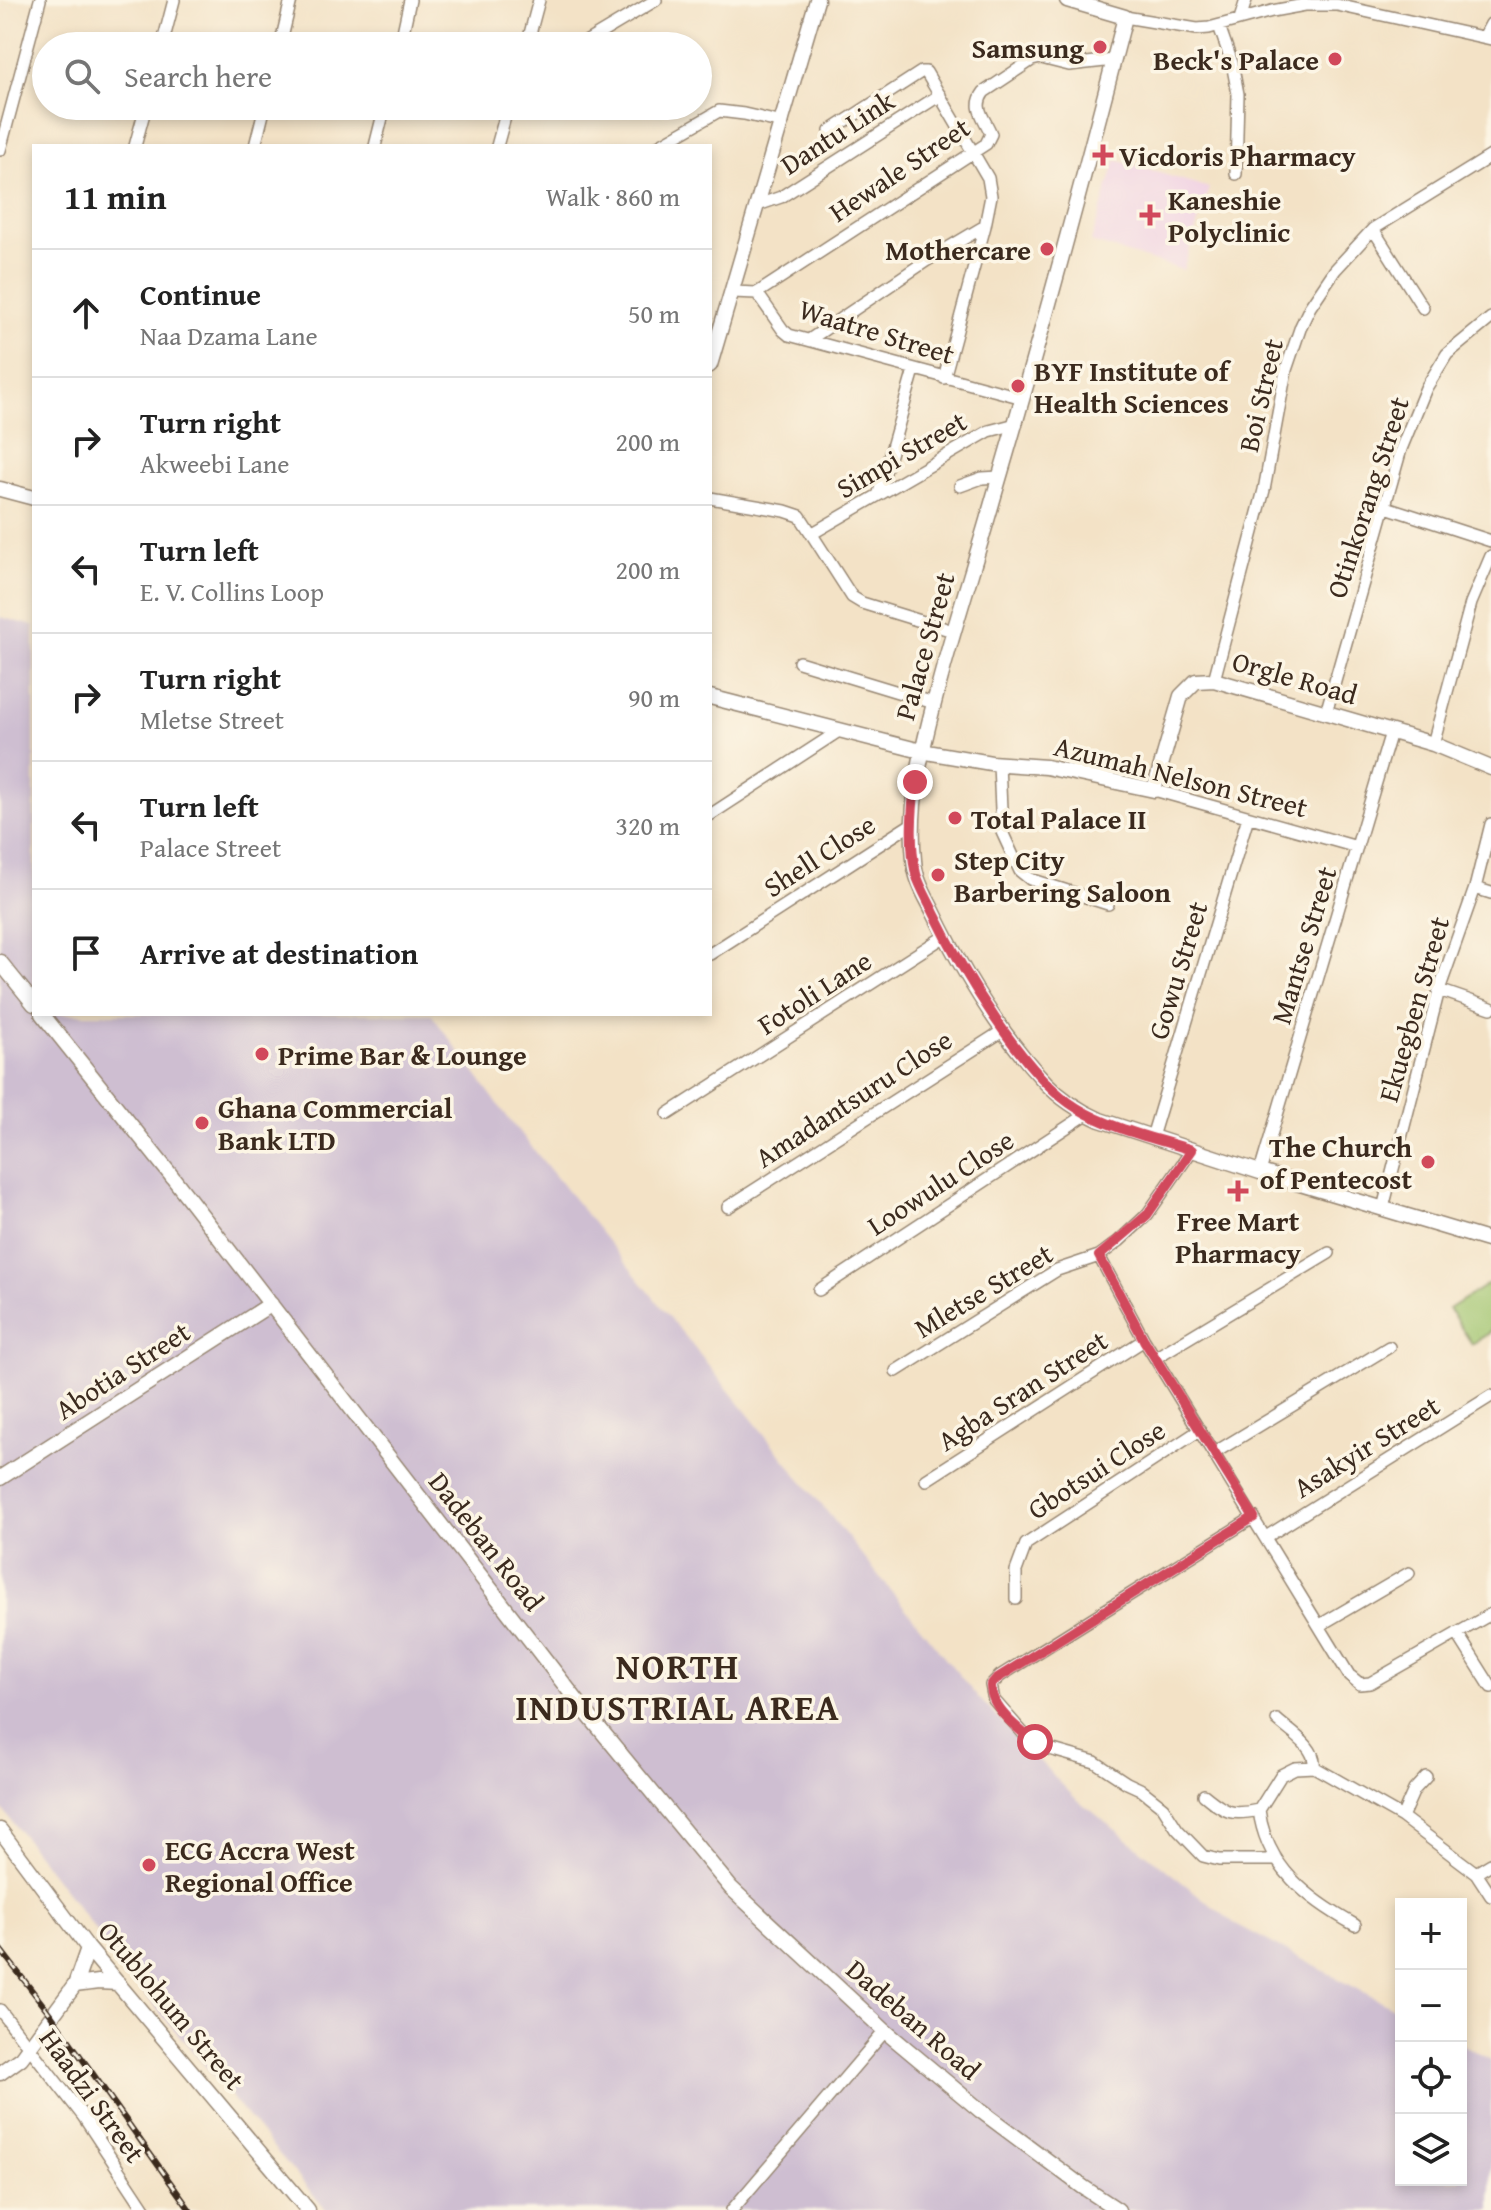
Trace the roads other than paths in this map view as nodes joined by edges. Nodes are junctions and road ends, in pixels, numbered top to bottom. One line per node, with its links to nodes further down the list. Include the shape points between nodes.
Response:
1 (40, 0): 36 (street)
2 (174, 0): 15 (street)
3 (291, 0): 16 (street)
4 (410, 0): 17 (street)
5 (539, 0): 18 (street)
6 (656, 0): 19 (street)
7 (817, 0): 29 (street)
8 (1067, 0): 10 (street)
9 (1246, 0): 12 (street)
10 (1103, 6): 11 (street)
11 (1125, 17): 14 (street, via 1197,29); 21 (street, Palace Street)
12 (1240, 19): 14 (street); 20 (street, via 1305,5 1337,5)
13 (1491, 24): 20 (street)
14 (1219, 26): 39 (street, via 1238,94)
15 (166, 32)
16 (283, 32)
17 (403, 32)
18 (531, 32)
19 (602, 32)
20 (1488, 38)
21 (1114, 60): 37 (street, Hewale Street, via 1069,65 1032,60 979,99 991,134); 51 (street, Palace Street)
22 (940, 95): 30 (street, via 921,72); 37 (street); 40 (street, Dantu Link, via 781,197)
23 (712, 115): 29 (street, via 719,111)
24 (142, 120): 31 (street)
25 (262, 120): 32 (street)
26 (382, 120): 33 (street)
27 (504, 120): 34 (street)
28 (703, 120): 35 (street)
29 (783, 123): 40 (street)
30 (830, 131)
31 (136, 144)
32 (256, 144)
33 (376, 144)
34 (498, 144)
35 (661, 144)
36 (0, 150)
37 (974, 151): 41 (street, via 992,190); 44 (street, Hewale Street)
38 (1491, 156): 42 (street, Boi Street)
39 (1236, 174)
40 (758, 205): 43 (street)
41 (985, 226): 47 (street); 50 (street)
42 (1373, 229): 45 (street); 65 (street, Boi Street, via 1310,307 1292,350 1264,490)
43 (732, 292): 44 (street); 48 (street)
44 (757, 293): 47 (street, Waatre Street, via 785,332)
45 (1423, 308)
46 (1491, 318): 59 (street, Otinkorang Street, via 1447,354 1426,388 1401,449)
47 (809, 340): 49 (street, Waatre Street)
48 (712, 358)
49 (914, 370): 50 (street, Waatre Street); 56 (street)
50 (944, 378): 51 (street, Waatre Street)
51 (1023, 398): 52 (street, Palace Street)
52 (1016, 424): 53 (street, Palace Street); 56 (street, Simpi Street, via 989,431)
53 (1000, 477): 54 (street); 63 (street, Palace Street)
54 (960, 486)
55 (0, 489): 57 (street)
56 (879, 493): 60 (street, Simpi Street)
57 (32, 497)
58 (712, 498): 60 (street, via 797,514)
59 (1386, 507): 61 (street); 68 (street, Otinkorang Street)
60 (813, 533): 63 (street, via 854,599)
61 (1491, 541)
62 (1491, 556): 71 (street, via 1471,603)
63 (953, 631): 67 (street, Palace Street)
64 (799, 662): 67 (street)
65 (1214, 680): 68 (street, Orgle Road); 75 (street, Orgle Road, via 1196,681 1181,696)
66 (712, 698): 69 (street, Azumah Nelson Street)
67 (934, 703): 72 (street, Palace Street)
68 (1326, 713): 70 (street, Orgle Road)
69 (839, 731): 72 (street, Azumah Nelson Street); 76 (street)
70 (1391, 732): 71 (street, Orgle Road); 80 (street, Mantse Street)
71 (1433, 744): 74 (street, Orgle Road)
72 (921, 751): 73 (street, Azumah Nelson Street); 78 (street, Palace Street)
73 (999, 764): 75 (street, Azumah Nelson Street, via 1046,767); 83 (street, via 1001,826 1022,873)
74 (1491, 768)
75 (1154, 790): 77 (street, Azumah Nelson Street)
76 (712, 814)
77 (1248, 817): 80 (street, Azumah Nelson Street); 94 (street, Gowu Street)
78 (913, 823): 84 (street, Palace Street, via 916,873); 85 (street, Shell Close)
79 (1491, 824): 81 (street, Ekuegben Street)
80 (1357, 847): 96 (street, Mantse Street)
81 (1475, 888): 82 (street); 87 (street, Ekuegben Street)
82 (1491, 893)
83 (1108, 904)
84 (945, 936): 91 (street, Palace Street); 92 (street, Fotoli Lane)
85 (712, 953)
86 (0, 962): 88 (street)
87 (1439, 990): 89 (street); 98 (street, Ekuegben Street)
88 (32, 1002)
89 (1491, 1008)
90 (44, 1016): 103 (street, Dadeban Road)
91 (1004, 1030): 93 (street, Palace Street, via 1048,1085); 97 (street, Amadantsuru Close)
92 (668, 1114)
93 (1087, 1114): 94 (street, Palace Street); 102 (street, Loowulu Close)
94 (1152, 1137): 95 (street, Palace Street)
95 (1192, 1150): 96 (street, Palace Street); 101 (street, Mletse Street, via 1147,1215)
96 (1260, 1172): 98 (street, Palace Street)
97 (728, 1207)
98 (1383, 1208): 99 (street, Palace Street)
99 (1490, 1237)
100 (1329, 1253): 106 (street)
101 (1099, 1256): 104 (street); 107 (street, Mletse Street, via 1057,1270)
102 (819, 1290)
103 (271, 1304): 111 (street, Abotia Street); 137 (street, Dadeban Road, via 581,1706 731,1888)
104 (1144, 1340): 106 (street); 112 (street, Agba Sran Street)
105 (1389, 1347): 110 (street)
106 (1155, 1358): 109 (street)
107 (896, 1371)
108 (1491, 1396): 114 (street, Asakyir Street)
109 (1200, 1430): 110 (street); 116 (street, Gbotsui Close, via 1026,1544 1016,1571)
110 (1214, 1453): 113 (street)
111 (0, 1478)
112 (926, 1480)
113 (1254, 1517): 114 (street); 128 (street, via 991,1685 994,1700 1035,1742 1095,1762 1140,1789 1163,1807 1203,1856)
114 (1266, 1537): 118 (street)
115 (1409, 1573): 118 (street)
116 (1016, 1599)
117 (1491, 1614): 119 (street)
118 (1320, 1625): 119 (street, via 1349,1675 1360,1684)
119 (1457, 1633): 120 (street)
120 (1491, 1687)
121 (1277, 1720): 122 (street, via 1308,1748)
122 (1314, 1767): 125 (street, via 1281,1775); 126 (street)
123 (1426, 1777): 126 (street)
124 (1204, 1795): 125 (street, via 1232,1814)
125 (1259, 1810): 128 (street)
126 (1402, 1817): 130 (street)
127 (0, 1830): 133 (street, Otublohum Street)
128 (1275, 1860): 132 (street, via 1309,1895)
129 (1491, 1864): 130 (street)
130 (1476, 1873): 131 (street)
131 (1491, 1896)
132 (1355, 1925)
133 (88, 1948): 134 (street, Otublohum Street); 135 (street)
134 (118, 1983): 135 (street); 141 (street, Otublohum Street)
135 (75, 1985): 138 (street)
136 (0, 2010): 138 (street, Haadzi Street)
137 (885, 2031): 142 (street); 143 (street, Dadeban Road, via 981,2111)
138 (30, 2046): 139 (street); 140 (street, Haadzi Street)
139 (0, 2073)
140 (145, 2210)
141 (308, 2210)
142 (732, 2210)
143 (1118, 2210)

